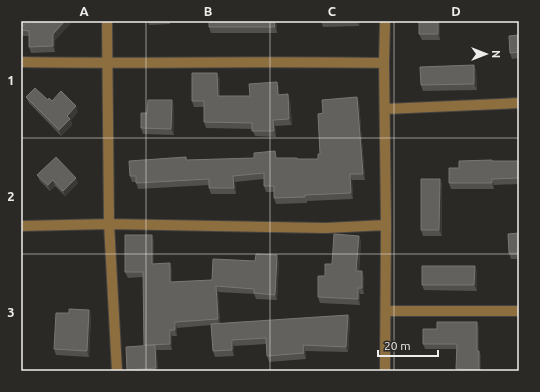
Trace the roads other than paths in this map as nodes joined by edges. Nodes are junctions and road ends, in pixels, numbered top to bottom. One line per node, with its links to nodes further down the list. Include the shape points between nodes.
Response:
1 (108, 21): 4 (street)
2 (385, 21): 5 (street)
3 (21, 62): 4 (street)
4 (108, 63): 5 (street); 8 (street)
5 (384, 63): 7 (street)
6 (519, 103): 7 (street)
7 (385, 108): 9 (street)
8 (109, 224): 9 (street, via 326,228); 10 (street); 13 (street)
9 (386, 225): 11 (street)
10 (21, 226)
11 (386, 311): 12 (street); 14 (street)
12 (519, 311)
13 (117, 371)
14 (385, 371)

